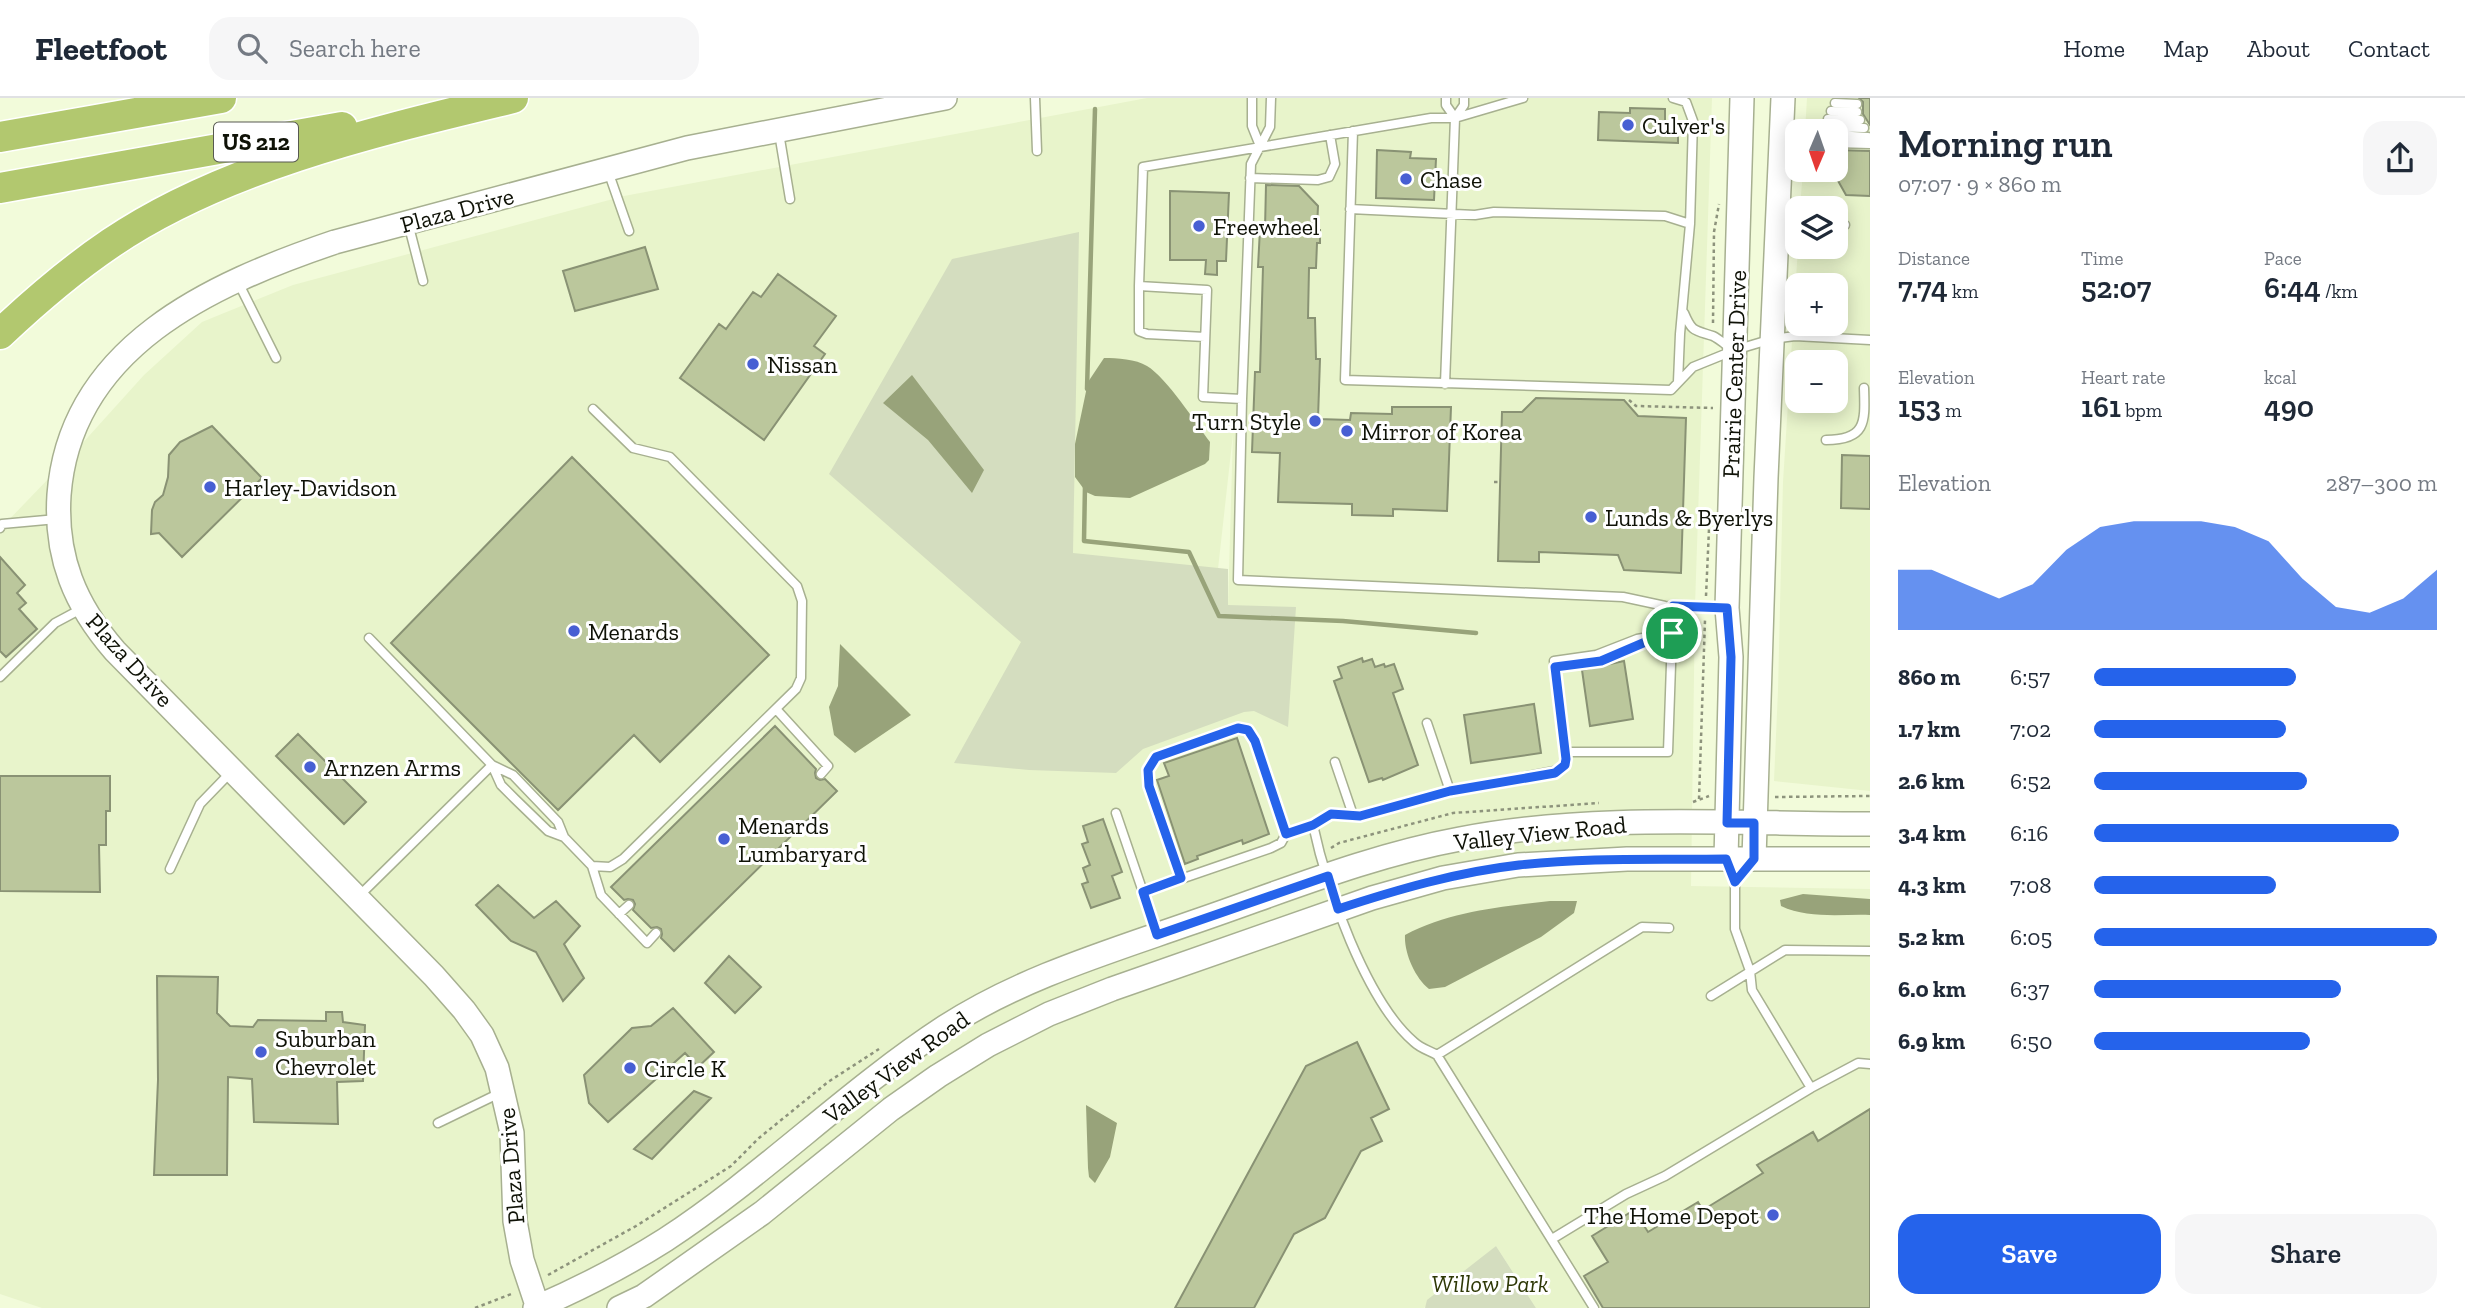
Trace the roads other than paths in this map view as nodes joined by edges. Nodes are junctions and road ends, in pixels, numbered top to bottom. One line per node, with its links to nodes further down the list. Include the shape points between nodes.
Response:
1 (221, 98): 18 (highway, US 212)
2 (514, 98): 26 (highway, US 212); 39 (highway, via 374,132 250,174 180,204 113,242 55,284)
3 (945, 98): 15 (main road, Plaza Drive)
4 (1035, 98): 23 (lane)
5 (1252, 98): 22 (lane, via 1252,126)
6 (1271, 98): 22 (lane, via 1270,127)
7 (1446, 98): 14 (lane)
8 (1464, 98): 14 (lane)
9 (1523, 98): 14 (lane)
10 (1673, 98): 32 (lane, via 1686,102 1693,121)
11 (1742, 98): 43 (main road, Prairie Center Drive)
12 (1783, 98): 27 (main road, Prairie Center Drive)
13 (1830, 115): 13 (lane, via 1859,116)
14 (1455, 118): 16 (lane); 30 (lane)
15 (778, 130): 24 (main road, Plaza Drive); 28 (lane)
16 (1353, 131): 17 (lane); 29 (lane)
17 (1330, 135): 22 (lane); 25 (lane, via 1335,164 1329,177)
18 (0, 137)
19 (1848, 137): 20 (lane)
20 (1869, 141): 21 (lane)
21 (1848, 142)
22 (1260, 146): 25 (lane); 37 (lane, via 1143,167)
23 (1037, 151)
24 (607, 169): 31 (main road, Plaza Drive); 33 (lane)
25 (1250, 178): 48 (lane)
26 (0, 188)
27 (1787, 196)
28 (790, 199)
29 (1350, 209): 30 (lane); 45 (lane, via 1345,380)
30 (1451, 213): 32 (lane, via 1665,216); 45 (lane)
31 (408, 223): 35 (main road, Plaza Drive, via 335,242); 36 (lane)
32 (1690, 224): 38 (lane)
33 (629, 231)
34 (1785, 243): 41 (main road, Prairie Center Drive)
35 (237, 279): 44 (lane); 51 (main road, Plaza Drive, via 172,316 131,347 104,376 68,441)
36 (423, 281)
37 (1139, 286): 40 (lane, via 1139,331); 40 (lane, via 1207,289)
38 (1683, 311): 43 (lane, via 1690,327); 46 (lane)
39 (0, 334)
40 (1205, 337): 48 (lane, via 1203,397)
41 (1772, 339): 42 (lane); 43 (lane); 72 (main road, Prairie Center Drive)
42 (1870, 340)
43 (1735, 350): 46 (lane, via 1693,367); 55 (main road, Prairie Center Drive)
44 (276, 358)
45 (1445, 384): 46 (lane, via 1671,390)
46 (1678, 385)
47 (1864, 388): 50 (lane, via 1861,429 1841,440)
48 (1242, 399): 53 (lane, via 1238,580 1623,597)
49 (593, 409): 59 (lane, via 633,448 670,457 797,586 802,601 801,678)
50 (1826, 440)
51 (57, 519): 52 (lane, via 2,524); 54 (main road, Plaza Drive, via 67,573)
52 (0, 528)
53 (1673, 606): 55 (lane); 56 (lane)
54 (83, 608): 58 (lane, via 55,623); 66 (main road, Plaza Drive, via 115,651)
55 (1716, 608): 71 (main road, Prairie Center Drive, via 1731,657)
56 (1672, 633): 63 (lane, via 1601,661 1555,667); 63 (lane, via 1668,752)
57 (369, 638): 65 (lane)
58 (0, 677)
59 (776, 709): 61 (lane); 80 (lane, via 622,859 610,867)
60 (1427, 723): 68 (lane)
61 (800, 736): 62 (lane); 67 (lane, via 828,766)
62 (792, 744)
63 (1566, 752): 68 (lane, via 1565,765 1555,773)
64 (1335, 762): 70 (lane)
65 (492, 765): 76 (lane, via 517,779 558,822); 76 (lane, via 515,799 548,831); 86 (lane)
66 (233, 770): 81 (lane, via 200,804); 86 (main road, Plaza Drive)
67 (821, 774)
68 (1450, 791): 70 (lane)
69 (1116, 813): 85 (lane)
70 (1353, 815): 74 (lane, via 1331,814)
71 (1727, 823): 72 (main road, Valley View Road); 77 (main road, Prairie Center Drive); 82 (main road, Valley View Road, via 1575,825 1499,832 1427,845)
72 (1754, 823): 73 (main road, Valley View Road); 78 (main road, Prairie Center Drive)
73 (1870, 824)
74 (1313, 825): 75 (lane); 82 (lane)
75 (1286, 834): 83 (lane, via 1271,848); 83 (lane, via 1248,730 1238,728 1156,757 1148,770 1149,786)
76 (564, 837): 80 (lane)
77 (1726, 859): 78 (main road, Valley View Road); 84 (lane); 88 (main road, Valley View Road, via 1518,865 1443,878)
78 (1754, 859): 79 (main road, Valley View Road); 84 (lane)
79 (1870, 859)
80 (593, 866): 89 (lane, via 601,895)
81 (170, 869)
82 (1328, 876): 88 (lane); 92 (main road, Valley View Road)
83 (1181, 878): 85 (lane)
84 (1735, 882): 94 (lane, via 1735,929)
85 (1143, 892): 92 (lane)
86 (357, 898): 99 (main road, Plaza Drive, via 464,1010 482,1035)
87 (629, 905): 89 (lane)
88 (1338, 909): 96 (lane, via 1382,1004 1415,1044); 103 (main road, Valley View Road, via 1099,994 988,1045 891,1109 712,1249)
89 (619, 914): 91 (lane, via 647,943)
90 (1669, 928): 96 (lane, via 1642,927)
91 (656, 933)
92 (1157, 935): 102 (main road, Valley View Road, via 1009,991 947,1026 664,1240)
93 (1870, 951): 94 (lane, via 1785,950)
94 (1750, 971): 95 (lane); 98 (lane, via 1752,990)
95 (1711, 996)
96 (1437, 1055): 101 (lane)
97 (1870, 1064): 98 (lane, via 1858,1063)
98 (1811, 1088): 101 (lane)
99 (503, 1091): 100 (lane); 102 (main road, Plaza Drive, via 512,1133 515,1221)
100 (438, 1123)
101 (1552, 1239): 104 (lane)
102 (537, 1308)
103 (620, 1308)
104 (1594, 1308)

